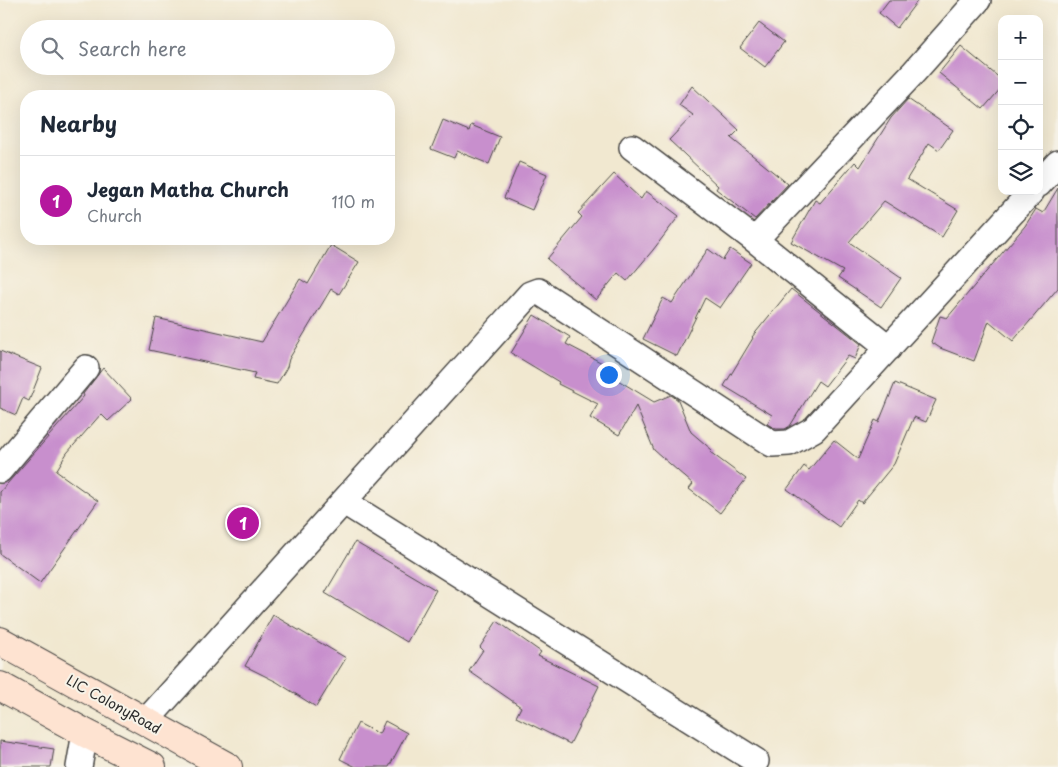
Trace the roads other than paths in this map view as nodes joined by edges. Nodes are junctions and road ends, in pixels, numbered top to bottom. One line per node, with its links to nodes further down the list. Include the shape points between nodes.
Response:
1 (978, 0): 6 (street)
2 (632, 147): 6 (street)
3 (1058, 163): 4 (street)
4 (1043, 180)
5 (1028, 195): 7 (street)
6 (755, 240): 7 (street)
7 (889, 348): 10 (street, via 814,429 788,443 772,444 538,291 530,294)
8 (86, 368): 9 (street)
9 (0, 470)
10 (344, 502): 13 (street); 15 (street)
11 (0, 641): 13 (main road, LIC ColonyRoad)
12 (0, 686): 14 (main road)
13 (146, 721): 18 (main road, LIC ColonyRoad)
14 (85, 733): 16 (street); 17 (main road)
15 (756, 761)
16 (79, 767)
17 (152, 767)
18 (228, 767)

